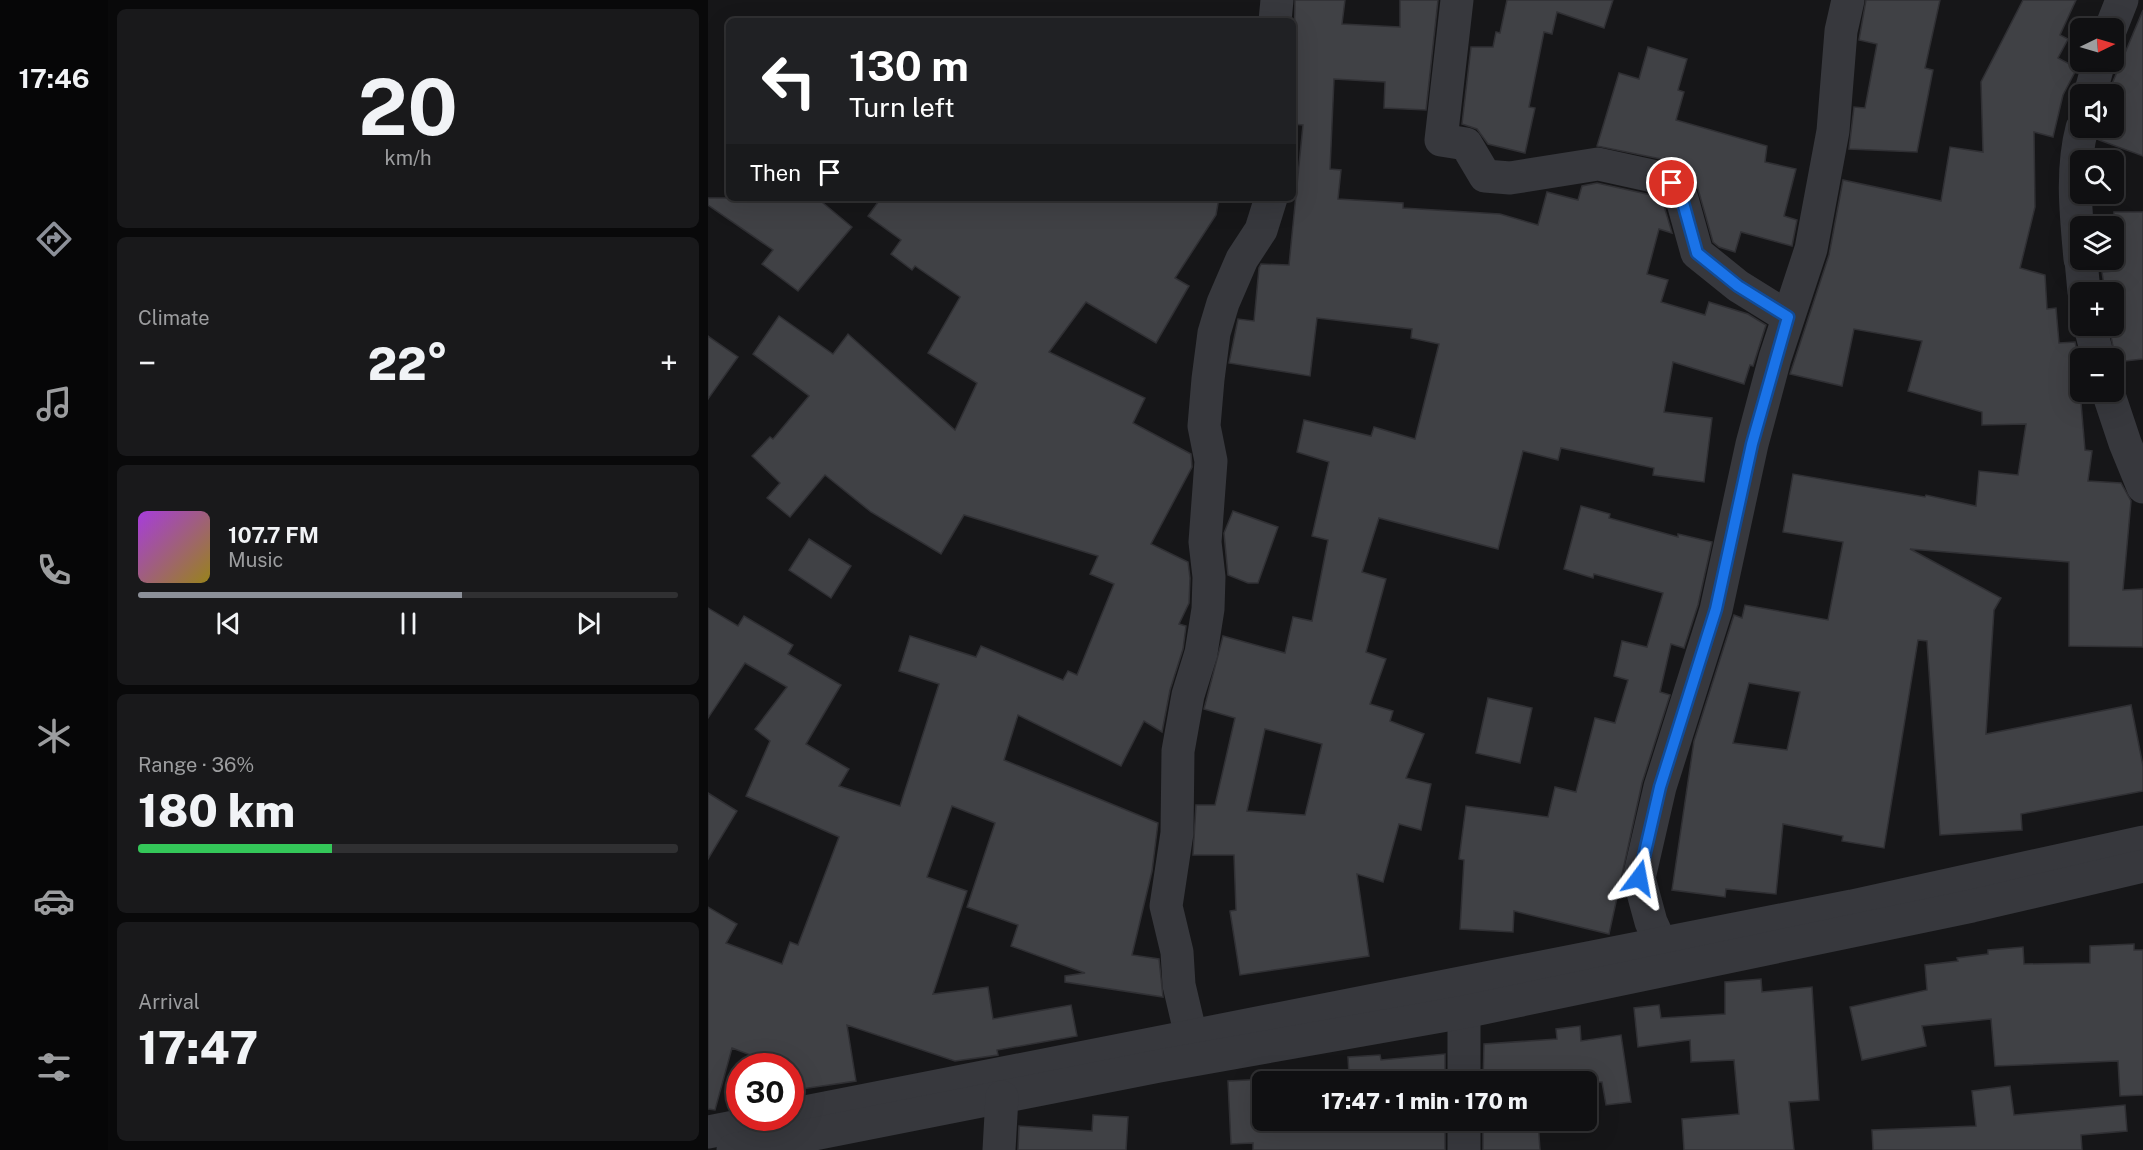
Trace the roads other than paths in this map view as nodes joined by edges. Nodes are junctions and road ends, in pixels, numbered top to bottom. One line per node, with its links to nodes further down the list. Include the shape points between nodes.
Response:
1 (1277, 0): 5 (street)
2 (1457, 0): 10 (street, via 1441,140 1466,144 1485,176 1510,178 1598,164 1672,183 1682,199 1697,253 1738,286)
3 (1848, 0): 10 (street, via 1833,131 1811,249)
4 (2122, 0): 6 (street)
5 (1275, 18)
6 (2115, 18)
7 (2079, 138): 9 (street)
8 (1270, 201): 17 (street, via 1261,230 1242,260 1223,303 1214,333 1203,426 1210,461 1205,542 1208,609 1178,751 1177,833 1166,906)
9 (2077, 216)
10 (1788, 317): 15 (street, via 1752,444 1716,609 1660,787 1639,878)
11 (2111, 402): 12 (street)
12 (2143, 488)
13 (2143, 842): 15 (street, via 1932,890)
14 (2143, 866): 16 (street, via 1972,906)
15 (1661, 944): 17 (street)
16 (1464, 1012): 18 (street); 19 (street)
17 (1191, 1036): 20 (street)
18 (1464, 1071)
19 (1002, 1097): 24 (street); 25 (street)
20 (804, 1112)
21 (726, 1128): 23 (street)
22 (1464, 1131): 26 (street)
23 (708, 1132)
24 (733, 1150)
25 (999, 1150)
26 (1464, 1150)

